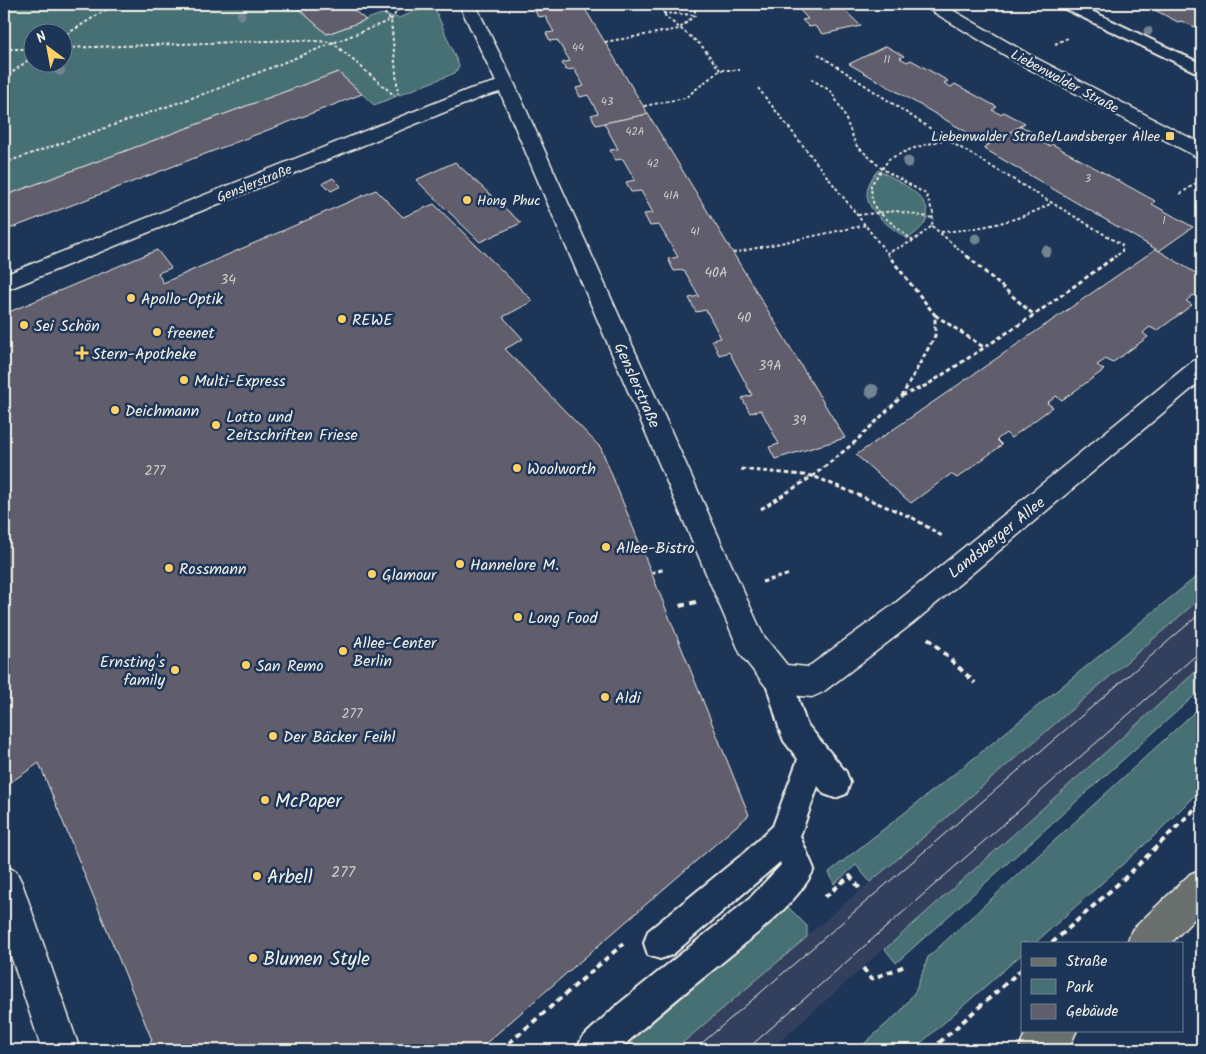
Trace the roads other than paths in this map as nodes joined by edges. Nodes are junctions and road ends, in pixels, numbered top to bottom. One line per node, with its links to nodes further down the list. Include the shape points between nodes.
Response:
1 (467, 4): 5 (street, Genslerstraße)
2 (931, 4): 6 (street, Liebenwalder Straße, via 1024,59)
3 (1066, 4): 4 (lane)
4 (1202, 70)
5 (506, 85): 7 (street, Genslerstraße, via 476,93); 9 (street, Genslerstraße, via 752,644)
6 (1202, 152)
7 (4, 283)
8 (1202, 367): 9 (street, Landsberger Allee, via 903,614 812,682)
9 (779, 679): 10 (lane, via 794,730)
10 (814, 756): 11 (lane); 12 (lane)
11 (835, 783)
12 (785, 836): 16 (lane); 19 (lane, via 798,869 760,910 628,1018)
13 (4, 883): 18 (street)
14 (1202, 886): 15 (main road)
15 (1146, 942)
16 (660, 943)
17 (1056, 1032): 20 (main road)
18 (61, 1050)
19 (594, 1050)
20 (1038, 1050)

